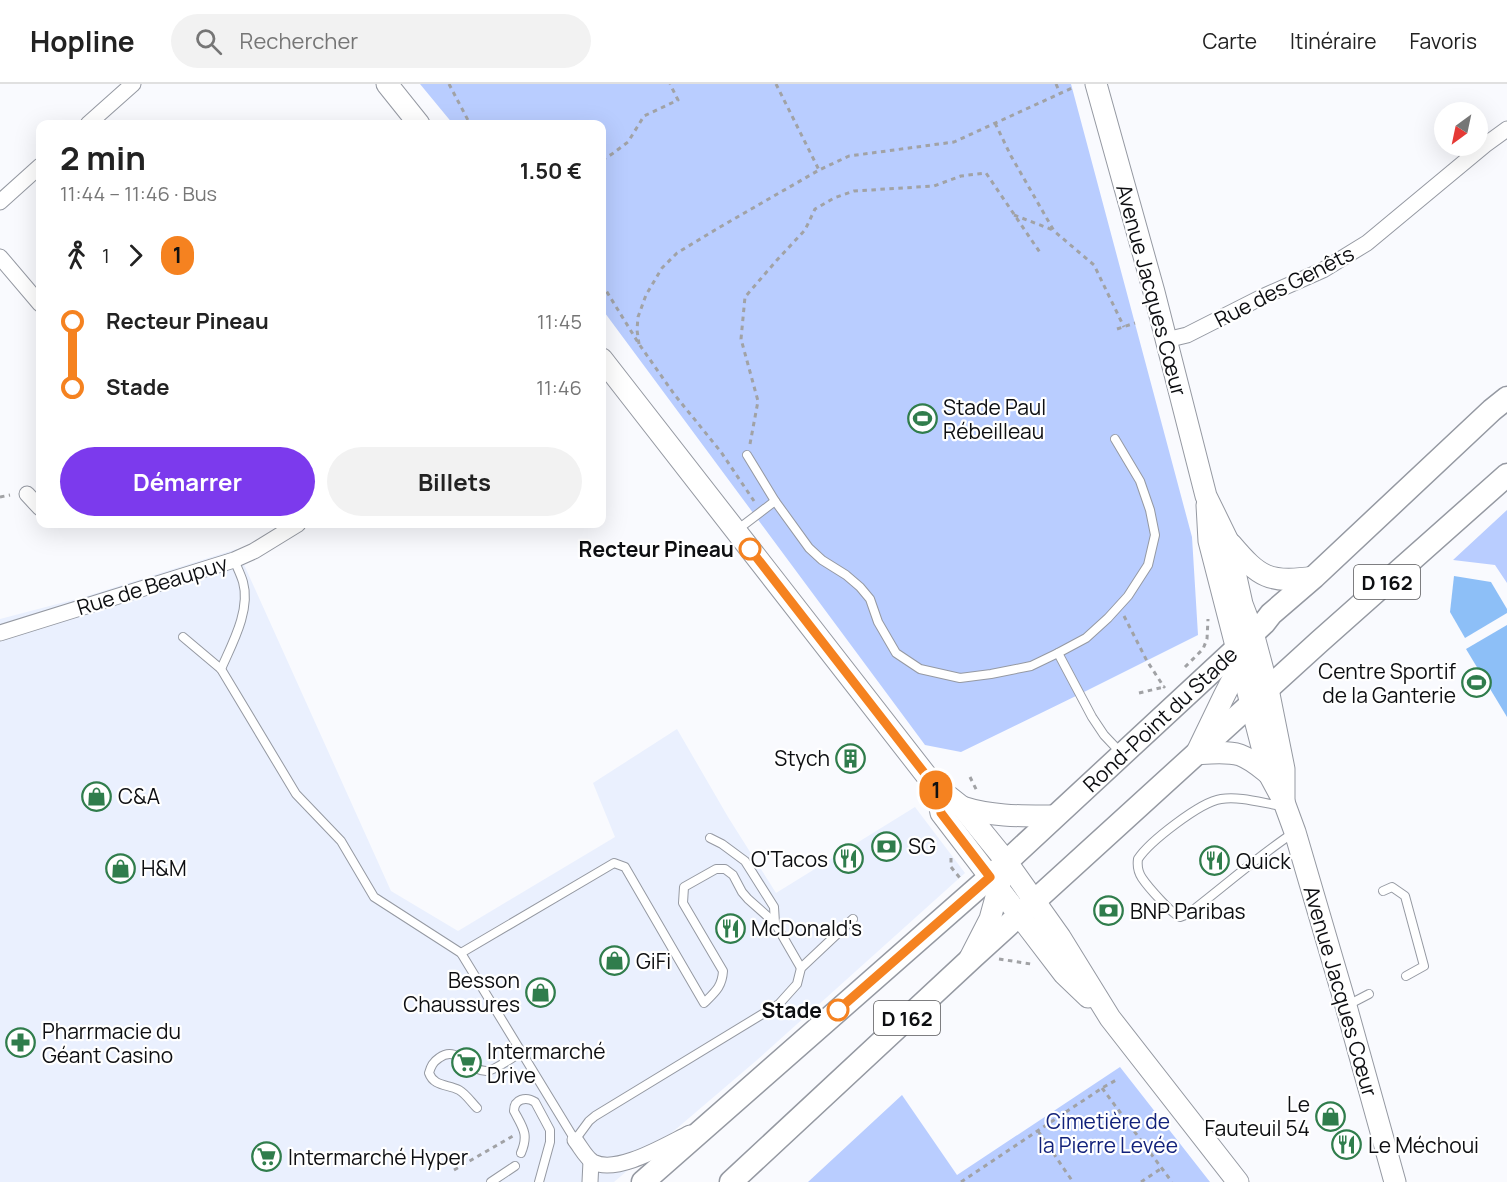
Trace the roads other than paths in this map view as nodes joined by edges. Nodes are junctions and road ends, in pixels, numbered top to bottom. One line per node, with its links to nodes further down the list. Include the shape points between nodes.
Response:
1 (134, 84): 4 (street)
2 (387, 84): 5 (main road)
3 (1096, 84): 11 (main road, Avenue Jacques Cœur)
4 (93, 120)
5 (416, 120)
6 (1507, 129): 11 (street, Rue des Genêts, via 1367,243 1323,270 1187,335)
7 (36, 170): 8 (street)
8 (0, 202)
9 (0, 257): 10 (street)
10 (36, 299)
11 (1166, 340): 18 (main road, Avenue Jacques Cœur)
12 (606, 364): 22 (main road)
13 (1507, 398): 25 (main road, D 162)
14 (1115, 439): 29 (lane, via 1140,480 1150,510 1155,535 1148,565 1108,618 1086,638)
15 (747, 455): 19 (lane)
16 (1507, 475): 31 (main road, D 162)
17 (27, 494): 20 (street)
18 (1206, 496): 23 (main road, Avenue Jacques Cœur); 28 (main road, Avenue Jacques Cœur, via 1209,541)
19 (775, 501): 22 (lane); 29 (lane, via 808,548 860,587 870,599 896,653 920,669 960,678 1031,666)
20 (36, 504)
21 (291, 528): 24 (street, Rue de Beaupuy)
22 (736, 531): 36 (main road)
23 (1228, 541): 25 (main road, via 1262,574 1291,580); 28 (main road, Avenue Jacques Cœur, via 1242,604)
24 (234, 560): 26 (street, Rue de Beaupuy); 30 (lane, via 244,583 245,597 242,619)
25 (1314, 577): 28 (main road, Rond-Point du Stade / D 162, via 1271,614)
26 (0, 633)
27 (183, 637): 30 (lane)
28 (1243, 649): 31 (main road, Avenue Jacques Cœur); 32 (main road, Avenue Jacques Cœur); 33 (main road, Rond-Point du Stade / D 162); 34 (main road)
29 (1058, 653): 33 (lane, via 1092,717)
30 (221, 669): 47 (lane, via 296,794 341,841 374,897)
31 (1268, 690): 32 (main road, D 162); 37 (main road, Avenue Jacques Cœur, via 1284,769)
32 (1251, 705): 34 (main road, D 162); 35 (main road, Avenue Jacques Cœur)
33 (1123, 754): 39 (main road, Rond-Point du Stade / D 162)
34 (1196, 754): 35 (main road, via 1239,755); 44 (main road, D 162)
35 (1269, 774): 37 (main road, Avenue Jacques Cœur)
36 (936, 788): 38 (main road); 42 (main road, via 941,813)
37 (1285, 804): 40 (main road, Avenue Jacques Cœur); 40 (lane, via 1236,798 1207,802 1152,843 1137,859 1138,870 1180,917)
38 (962, 807): 39 (main road, via 1002,816); 42 (main road)
39 (1055, 816): 42 (main road, Rond-Point du Stade / D 162)
40 (1295, 832): 52 (main road, Avenue Jacques Cœur)
41 (710, 838): 46 (lane, via 745,861 774,907)
42 (998, 875): 44 (main road); 48 (main road, via 990,919); 55 (main road, D 162)
43 (1383, 891): 50 (lane, via 1392,887 1405,896 1425,966)
44 (1027, 908): 48 (main road, D 162); 65 (main road, via 1064,974 1110,1018)
45 (853, 919): 49 (lane)
46 (775, 923): 47 (lane, via 742,892 725,869 716,869 684,887 683,903 723,971 718,989 704,1003 625,867 614,863); 49 (lane)
47 (461, 953): 53 (lane)
48 (971, 959): 64 (main road, D 162)
49 (801, 968): 56 (lane, via 797,984 779,1004 596,1116)
50 (1406, 976)
51 (1369, 994): 52 (lane)
52 (1346, 1006): 66 (main road, Avenue Jacques Cœur)
53 (521, 1052): 54 (lane, via 487,1071 449,1054 432,1065 432,1080 459,1090); 56 (lane)
54 (477, 1108)
55 (709, 1124): 58 (street, via 633,1161 617,1165); 63 (main road, D 162)
56 (575, 1140): 58 (street)
57 (520, 1153): 61 (lane, via 525,1135 514,1107 526,1098 535,1102 550,1130)
58 (591, 1161): 62 (street)
59 (515, 1166): 60 (lane)
60 (491, 1182)
61 (539, 1182)
62 (590, 1182)
63 (644, 1182)
64 (731, 1182)
65 (1238, 1182)
66 (1395, 1182)

